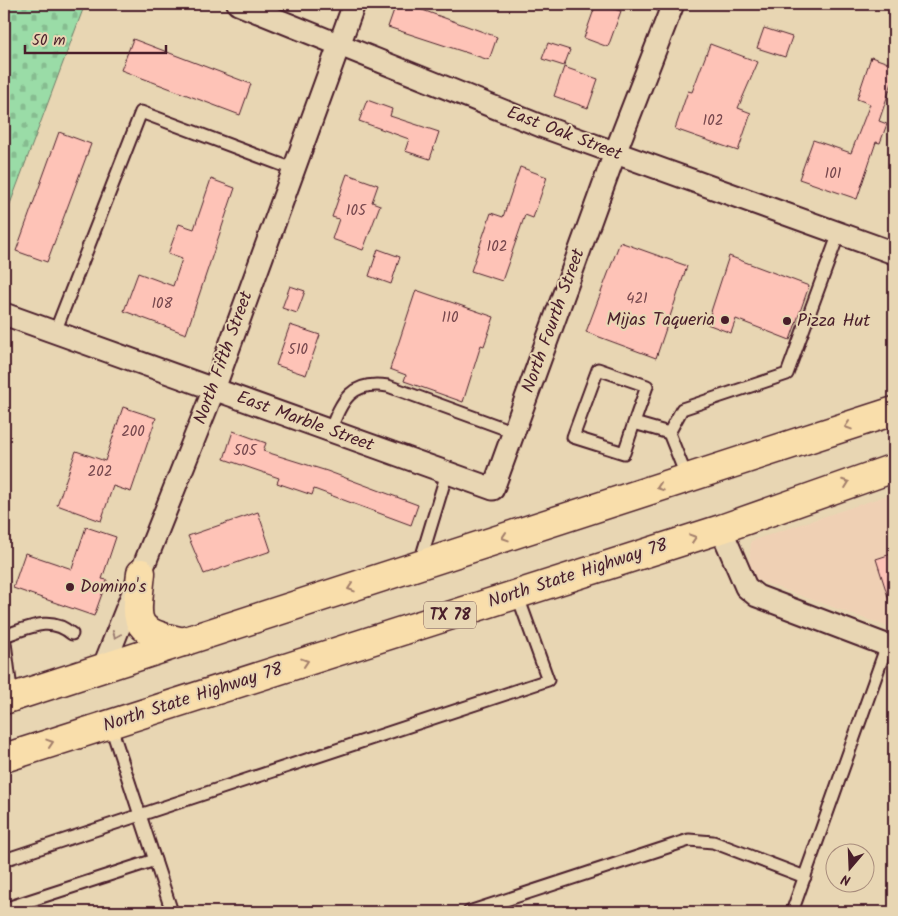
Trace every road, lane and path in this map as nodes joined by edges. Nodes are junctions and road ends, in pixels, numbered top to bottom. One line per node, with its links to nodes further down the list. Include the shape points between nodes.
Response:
1 (238, 4): 4 (street, East Oak Street)
2 (354, 4): 4 (street, North Fifth Street)
3 (673, 4): 5 (street, North Fourth Street)
4 (338, 45): 5 (street, East Oak Street); 6 (street, North Fifth Street)
5 (615, 153): 7 (street, East Oak Street); 15 (street, North Fourth Street)
6 (293, 170): 10 (lane, via 141,112); 11 (street, North Fifth Street)
7 (839, 233): 8 (street, East Oak Street); 16 (lane, via 787,374 682,409)
8 (894, 253)
9 (4, 314): 10 (street, East Marble Street)
10 (55, 332): 11 (street, East Marble Street)
11 (214, 389): 14 (street, East Marble Street); 23 (street, North Fifth Street)
12 (894, 411): 19 (main road, one-way to 19)
13 (634, 423): 13 (lane, via 647,386 598,369 573,437 624,453); 16 (lane)
14 (330, 431): 15 (lane, via 348,395 359,387 373,384 388,386); 18 (street, East Marble Street)
15 (514, 432): 20 (street, North Fourth Street)
16 (669, 433): 19 (lane)
17 (894, 468): 21 (main road, North State Highway 78 / TX 78, one-way to 17)
18 (447, 473): 20 (street, East Marble Street); 22 (lane)
19 (687, 478): 22 (main road, one-way to 22)
20 (493, 489)
21 (721, 529): 24 (main road, North State Highway 78 / TX 78, one-way to 21); 28 (street, via 746,587 757,596)
22 (419, 566): 27 (main road, one-way to 27)
23 (141, 574): 27 (main road, via 138,612 143,628 156,636); 29 (street, North Fifth Street, one-way to 29)
24 (517, 594): 31 (main road, North State Highway 78 / TX 78, one-way to 24); 33 (lane, via 548,680)
25 (72, 634): 26 (lane, via 62,626 45,623)
26 (4, 636): 30 (lane)
27 (184, 642): 29 (main road)
28 (890, 647): 36 (lane)
29 (103, 668): 30 (main road)
30 (8, 698)
31 (110, 724): 32 (main road, North State Highway 78 / TX 78, one-way to 31); 33 (lane)
32 (4, 758)
33 (140, 816): 34 (lane); 35 (lane)
34 (4, 860)
35 (155, 860): 37 (lane); 38 (lane)
36 (805, 877): 39 (lane, via 713,842 689,840); 40 (lane)
37 (4, 909)
38 (172, 912)
39 (469, 912)
40 (792, 912)

